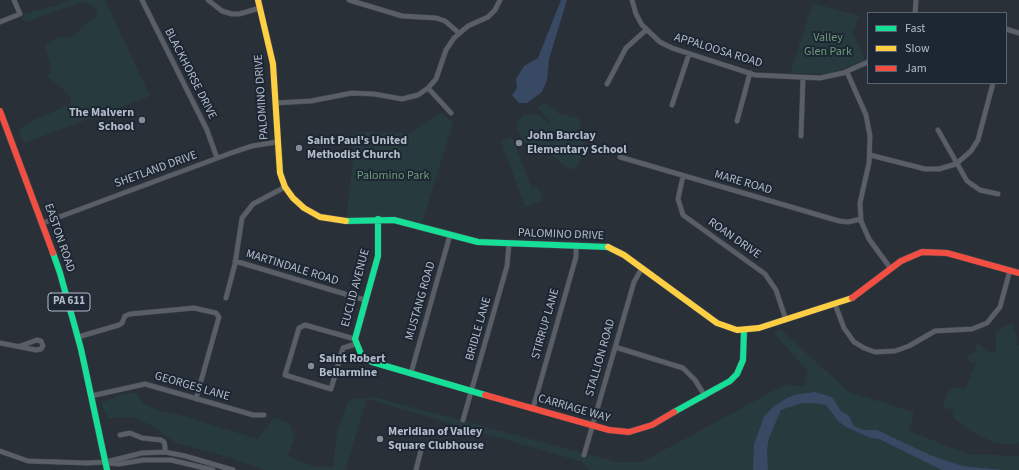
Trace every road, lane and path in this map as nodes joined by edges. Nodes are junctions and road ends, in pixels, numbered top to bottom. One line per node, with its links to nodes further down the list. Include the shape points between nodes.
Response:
1 (14, 0): 11 (street, via 20,14)
2 (142, 0): 35 (street, BLACKHORSE DRIVE, via 207,130)
3 (208, 0): 9 (street, via 232,14)
4 (258, 0): 9 (main road, PALOMINO DRIVE)
5 (349, 0): 14 (street, via 402,16 436,18 445,21)
6 (500, 0): 14 (street, via 488,17)
7 (632, 0): 13 (street, APPALOOSA ROAD, via 638,18)
8 (916, 0): 10 (street)
9 (260, 8): 24 (main road, PALOMINO DRIVE, via 273,64)
10 (915, 12)
11 (0, 22)
12 (1007, 29): 15 (street)
13 (646, 30): 16 (street, APPALOOSA ROAD, via 664,45); 21 (street, via 626,48)
14 (459, 33): 23 (street, via 450,44 436,79)
15 (1019, 33)
16 (689, 54): 19 (street, APPALOOSA ROAD); 25 (street)
17 (867, 62): 18 (street, APPALOOSA ROAD)
18 (847, 72): 20 (street, APPALOOSA ROAD, via 828,77); 33 (street, via 866,115)
19 (750, 73): 20 (street, APPALOOSA ROAD); 28 (street)
20 (802, 78): 31 (street)
21 (607, 84)
22 (993, 84): 36 (street, via 978,140 971,151)
23 (428, 88): 24 (street, via 418,95 407,98 352,93 311,101); 27 (street)
24 (275, 103): 32 (main road, PALOMINO DRIVE)
25 (672, 106)
26 (0, 111): 29 (main road, EASTON ROAD / PA 611)
27 (451, 113)
28 (737, 121)
29 (2, 124): 42 (main road, EASTON ROAD / PA 611)
30 (938, 130): 36 (street)
31 (801, 136)
32 (277, 142): 35 (street, SHETLAND DRIVE, via 252,146); 38 (main road, PALOMINO DRIVE, via 278,167)
33 (870, 155): 36 (street, via 925,169 939,169); 41 (street, via 860,199)
34 (620, 157): 37 (street, MARE ROAD)
35 (217, 158): 42 (street, SHETLAND DRIVE)
36 (956, 164): 39 (street, via 971,184 980,190)
37 (683, 176): 41 (street, MARE ROAD, via 839,221); 54 (street, ROAN DRIVE, via 678,199 683,215 765,274 776,290)
38 (285, 187): 40 (main road, PALOMINO DRIVE, via 298,203 320,217 344,222); 46 (street, via 260,200 246,211 240,223)
39 (998, 194)
40 (378, 219): 43 (main road, PALOMINO DRIVE, via 401,221); 52 (main road, EUCLID AVENUE, via 378,256)
41 (861, 219): 48 (street, via 869,239)
42 (43, 223): 56 (main road, EASTON ROAD / PA 611)
43 (450, 235): 44 (main road, PALOMINO DRIVE, via 478,242); 61 (street, MUSTANG ROAD)
44 (509, 244): 45 (main road, PALOMINO DRIVE); 62 (street, BRIDLE LANE, via 507,266)
45 (576, 245): 47 (main road, PALOMINO DRIVE, via 608,247); 66 (street, STIRRUP LANE, via 572,271)
46 (235, 261): 51 (street); 52 (street, MARTINDALE ROAD)
47 (642, 268): 55 (main road, PALOMINO DRIVE, via 717,323); 60 (street, STALLION ROAD, via 634,282)
48 (891, 269): 49 (main road, PALOMINO DRIVE, via 910,256 935,251); 53 (main road, PALOMINO DRIVE, via 859,294)
49 (1010, 270): 50 (main road, PALOMINO DRIVE); 53 (street, via 1000,307 987,323 972,329 935,330 895,352 875,352 854,342 844,328)
50 (1019, 273)
51 (226, 298)
52 (365, 300): 58 (main road, EUCLID AVENUE)
53 (835, 304): 54 (main road, PALOMINO DRIVE)
54 (786, 320): 55 (main road, PALOMINO DRIVE)
55 (744, 330): 64 (main road, CARRIAGE WAY, via 744,355 740,369 730,381)
56 (78, 337): 63 (main road, EASTON ROAD / PA 611); 65 (street, via 119,326 125,316 130,314 194,308 212,311 219,317)
57 (0, 343): 59 (street)
58 (356, 343): 58 (street, EUCLID AVENUE, via 305,325 298,328 284,375 331,389 343,348); 61 (main road, CARRIAGE WAY, via 361,354 369,360)
59 (20, 346)
60 (615, 347): 64 (street, via 683,368 693,377); 69 (street, STALLION ROAD)
61 (411, 372): 62 (main road, CARRIAGE WAY)
62 (472, 390): 66 (main road, CARRIAGE WAY); 68 (street, BRIDLE LANE)
63 (91, 396): 65 (street, GEORGES LANE, via 142,384); 75 (main road, EASTON ROAD / PA 611)
64 (705, 396): 69 (main road, CARRIAGE WAY, via 641,430 621,432)
65 (196, 399): 67 (street, GEORGES LANE, via 253,415)
66 (532, 408): 69 (main road, CARRIAGE WAY)
67 (264, 415)
68 (463, 420)
69 (592, 425): 74 (street, STALLION ROAD)
70 (120, 435): 73 (street, via 130,433 142,438 161,440 166,446)
71 (421, 450): 79 (street)
72 (0, 451): 75 (street, via 28,461)
73 (165, 452): 75 (street, via 135,454); 78 (street)
74 (584, 455)
75 (106, 462): 76 (main road, EASTON ROAD / PA 611); 77 (street, via 119,464 151,459 171,460)
76 (107, 470)
77 (213, 470)
78 (233, 470)
79 (416, 470)

